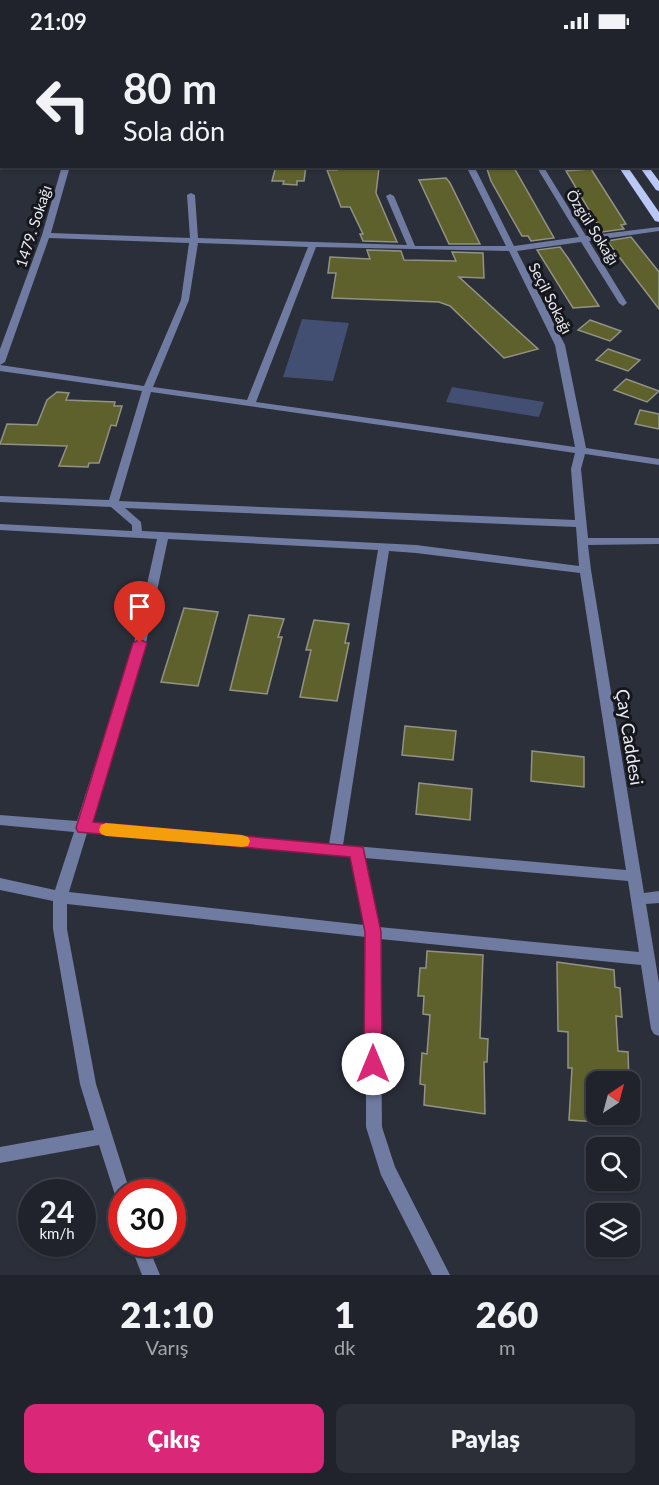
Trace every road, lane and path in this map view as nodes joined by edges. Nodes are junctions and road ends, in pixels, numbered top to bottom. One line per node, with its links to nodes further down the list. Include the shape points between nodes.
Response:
1 (65, 168): 11 (street, 1479. Sokağı)
2 (471, 168): 16 (street, Seçil Sokağı)
3 (540, 168): 13 (street, Özgül Sokağı)
4 (623, 168): 9 (main road)
5 (644, 168): 6 (main road)
6 (659, 189)
7 (191, 195): 12 (street)
8 (390, 196): 15 (street)
9 (659, 219)
10 (659, 229): 13 (street)
11 (46, 236): 12 (street); 18 (street, 1479. Sokağı)
12 (194, 239): 14 (street); 20 (street, via 185,300)
13 (585, 240): 16 (street); 17 (street, Özgül Sokağı)
14 (314, 244): 15 (street); 21 (street)
15 (412, 248): 16 (street)
16 (510, 249): 22 (street, Seçil Sokağı, via 560,345)
17 (623, 303)
18 (0, 362)
19 (0, 368): 20 (street)
20 (148, 388): 21 (street); 25 (street)
21 (251, 403): 22 (street)
22 (581, 451): 23 (street); 26 (street, Çay Caddesi, via 576,469)
23 (659, 462)
24 (0, 499): 25 (street)
25 (113, 503): 26 (street); 28 (street, via 137,524)
26 (581, 524): 31 (street, Çay Caddesi)
27 (0, 526): 28 (street)
28 (137, 534): 29 (street)
29 (163, 536): 32 (street); 35 (street, via 140,643)
30 (659, 541): 31 (street)
31 (583, 542): 33 (street, Çay Caddesi)
32 (384, 547): 33 (street); 36 (street)
33 (585, 570): 38 (street, Çay Caddesi)
34 (0, 820): 35 (street)
35 (83, 828): 36 (street); 40 (street)
36 (335, 849): 37 (street)
37 (357, 852): 38 (street); 43 (street)
38 (634, 876): 42 (street, Çay Caddesi)
39 (0, 884): 40 (street)
40 (60, 897): 43 (street); 46 (street, via 60,929 88,1084)
41 (659, 897): 42 (street)
42 (638, 899): 44 (street, Çay Caddesi)
43 (373, 932): 44 (street); 51 (street, via 374,1127 387,1168)
44 (648, 960): 45 (street, Çay Caddesi)
45 (659, 1029)
46 (105, 1136): 47 (street); 48 (street)
47 (0, 1155)
48 (118, 1179)
49 (144, 1257): 50 (street)
50 (151, 1275)
51 (441, 1275)

